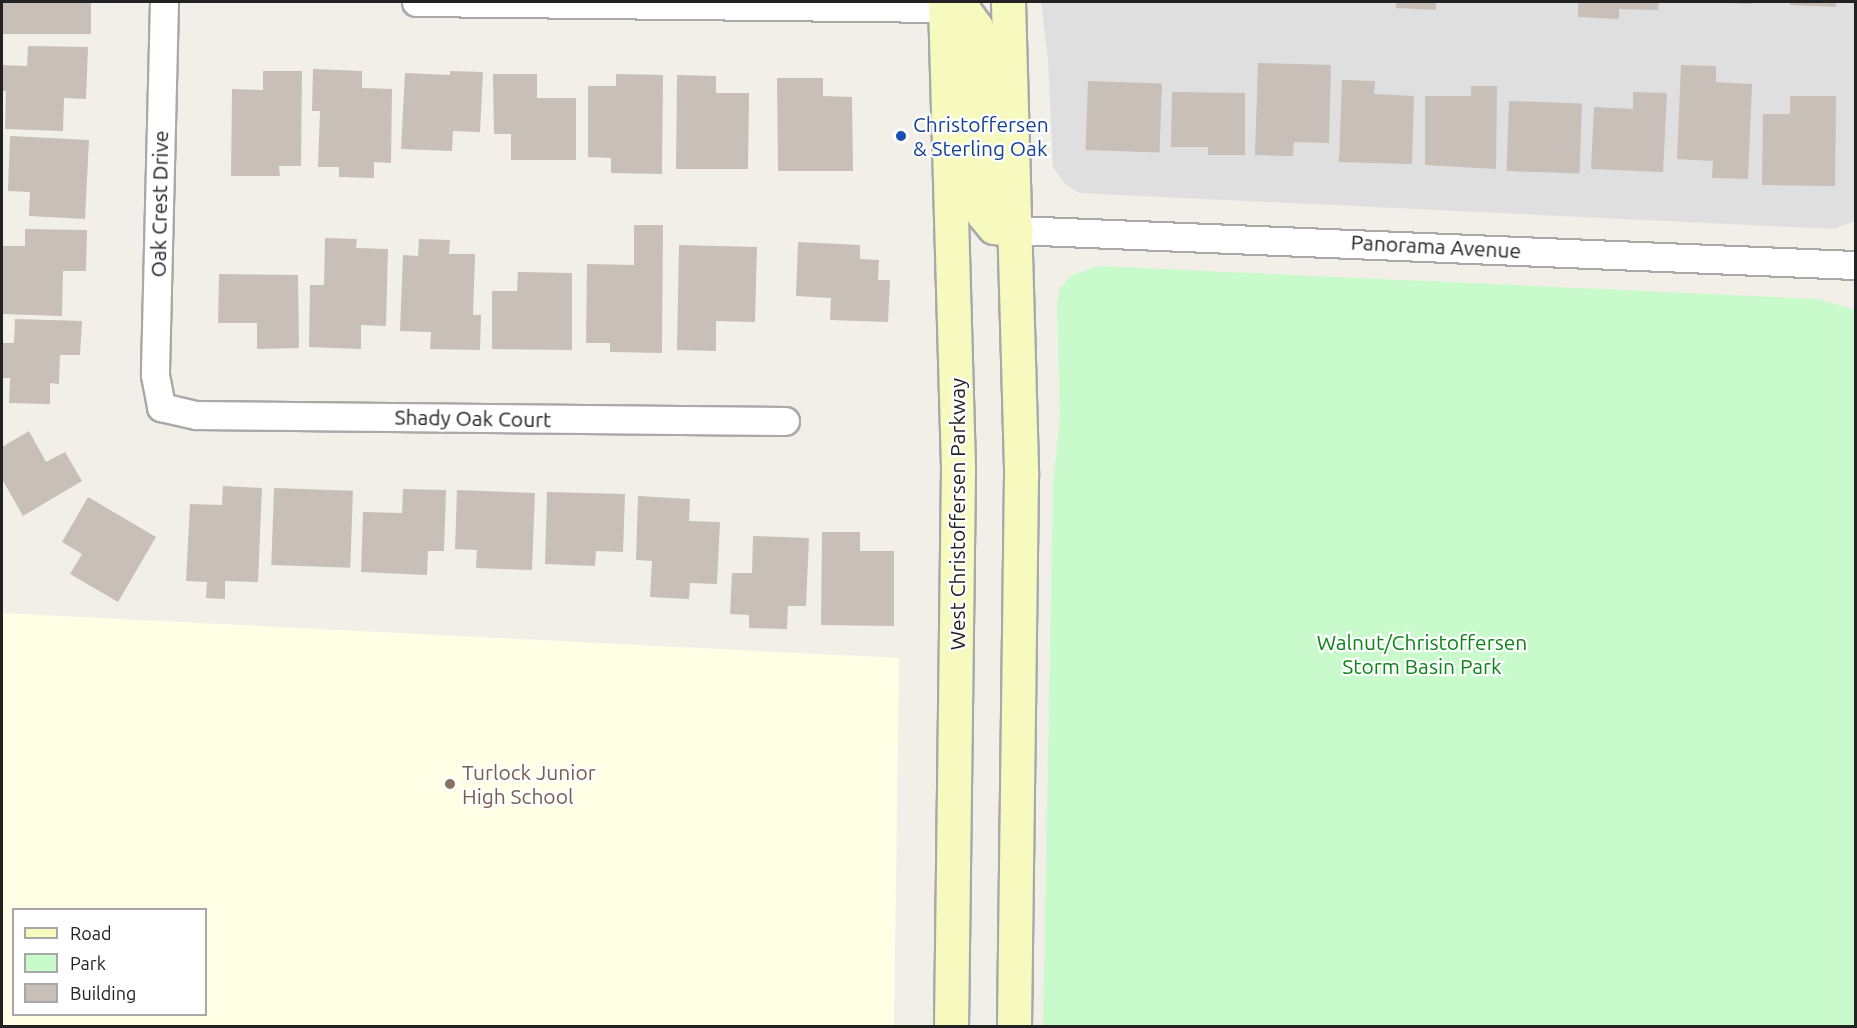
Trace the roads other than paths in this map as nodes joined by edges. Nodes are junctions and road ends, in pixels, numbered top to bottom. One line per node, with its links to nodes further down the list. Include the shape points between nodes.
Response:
1 (164, 2): 7 (street, Oak Crest Drive, via 155,375)
2 (416, 2): 4 (street)
3 (1008, 2): 5 (street)
4 (945, 5): 5 (street, via 965,12 976,27 983,214 994,227); 9 (street, West Christoffersen Parkway, via 958,458)
5 (1016, 230): 6 (street, Panorama Avenue); 10 (street, via 1022,599)
6 (1856, 265)
7 (161, 407): 8 (street, Shady Oak Court, via 196,415)
8 (785, 421)
9 (951, 1026)
10 (1014, 1026)

